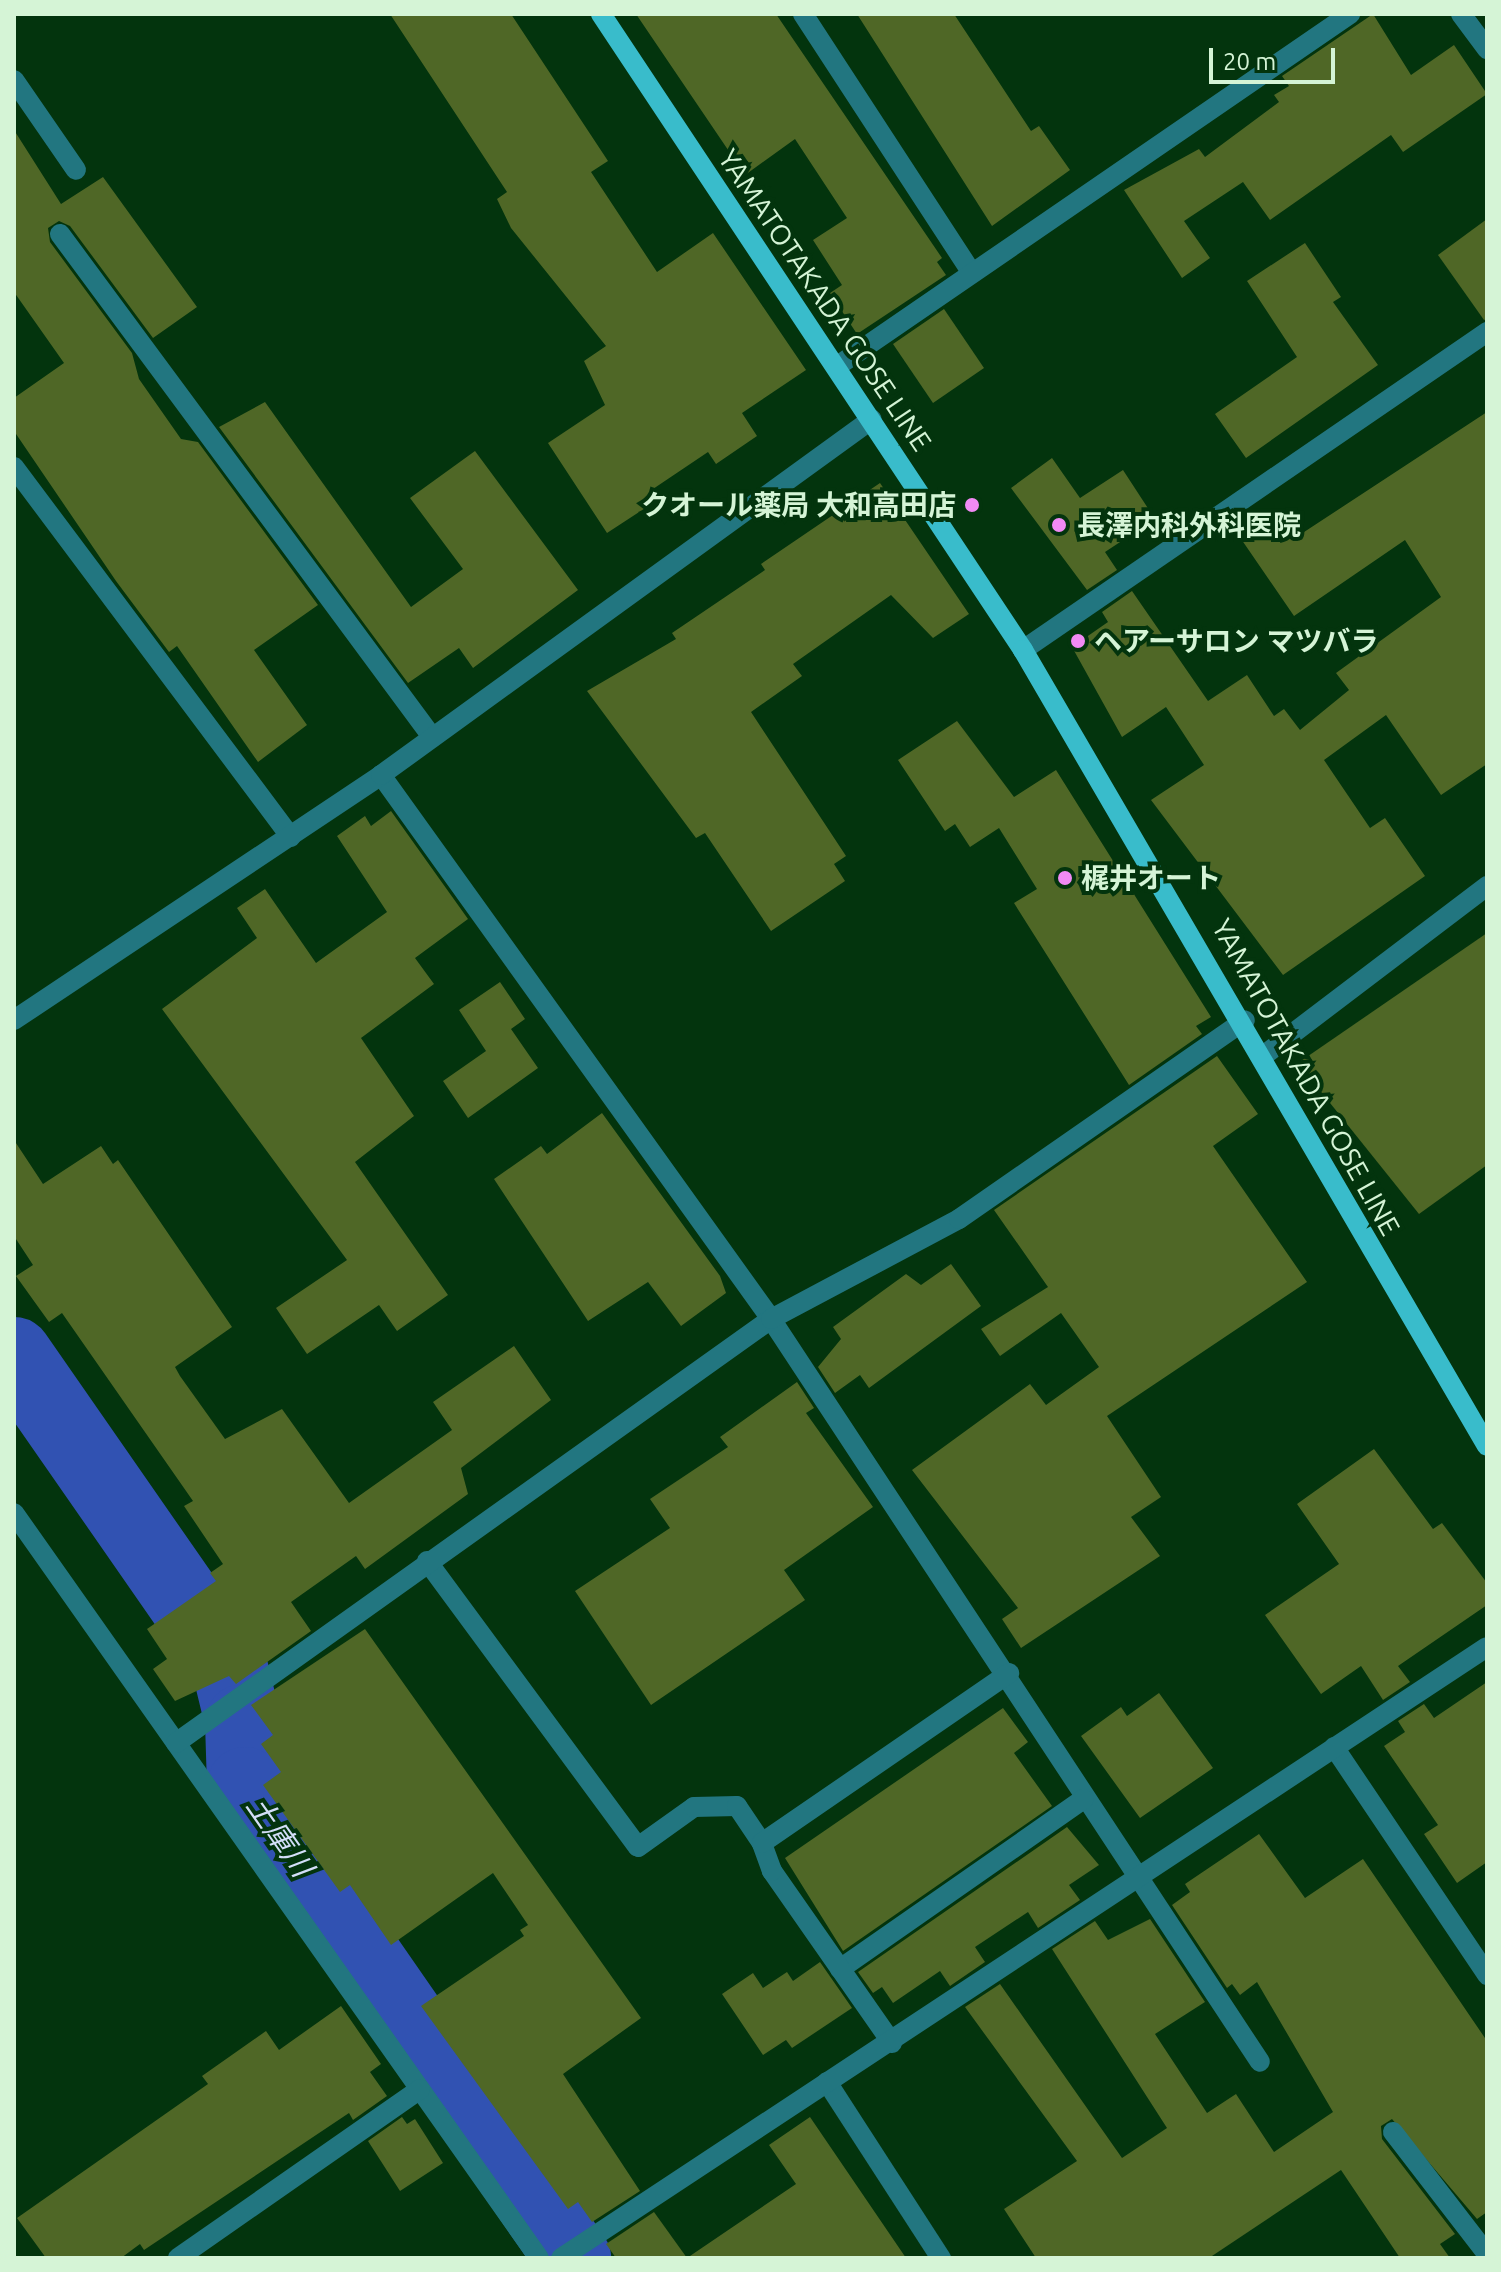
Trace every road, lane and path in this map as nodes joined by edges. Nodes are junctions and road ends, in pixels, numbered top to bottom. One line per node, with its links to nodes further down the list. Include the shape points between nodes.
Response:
1 (601, 14): 11 (main road, YAMATOTAKADA GOSE LINE)
2 (803, 14): 9 (street)
3 (1350, 14): 9 (street)
4 (1461, 14): 5 (street)
5 (1486, 44)
6 (14, 80): 7 (street)
7 (76, 170)
8 (60, 234): 15 (street)
9 (972, 273): 11 (street)
10 (1487, 332): 14 (street)
11 (836, 367): 12 (main road, YAMATOTAKADA GOSE LINE)
12 (872, 419): 14 (main road, YAMATOTAKADA GOSE LINE); 15 (street)
13 (14, 467): 17 (street)
14 (1023, 650): 20 (main road, YAMATOTAKADA GOSE LINE)
15 (432, 737): 16 (street)
16 (381, 775): 17 (street); 22 (street)
17 (291, 837): 19 (street)
18 (1487, 886): 21 (street)
19 (14, 1020)
20 (1245, 1020): 21 (main road, YAMATOTAKADA GOSE LINE); 22 (street, via 959,1219)
21 (1263, 1056): 23 (main road, YAMATOTAKADA GOSE LINE)
22 (771, 1319): 25 (street); 27 (street)
23 (1487, 1446)
24 (14, 1513): 28 (street)
25 (427, 1561): 28 (street); 31 (street, via 638,1847 694,1807 737,1806)
26 (1487, 1647): 29 (street)
27 (1009, 1673): 30 (street); 31 (street)
28 (176, 1743): 38 (street)
29 (1334, 1747): 32 (street); 34 (street)
30 (1084, 1799): 32 (street); 33 (street)
31 (762, 1843): 33 (street, via 772,1871)
32 (1138, 1879): 35 (street); 36 (street)
33 (840, 1969): 35 (street)
34 (1487, 1975)
35 (892, 2043): 37 (street)
36 (1260, 2062)
37 (827, 2082): 43 (street); 44 (street)
38 (420, 2089): 41 (street); 42 (street)
39 (1393, 2132): 40 (street)
40 (1487, 2254)
41 (178, 2258)
42 (539, 2258)
43 (561, 2258)
44 (941, 2258)

